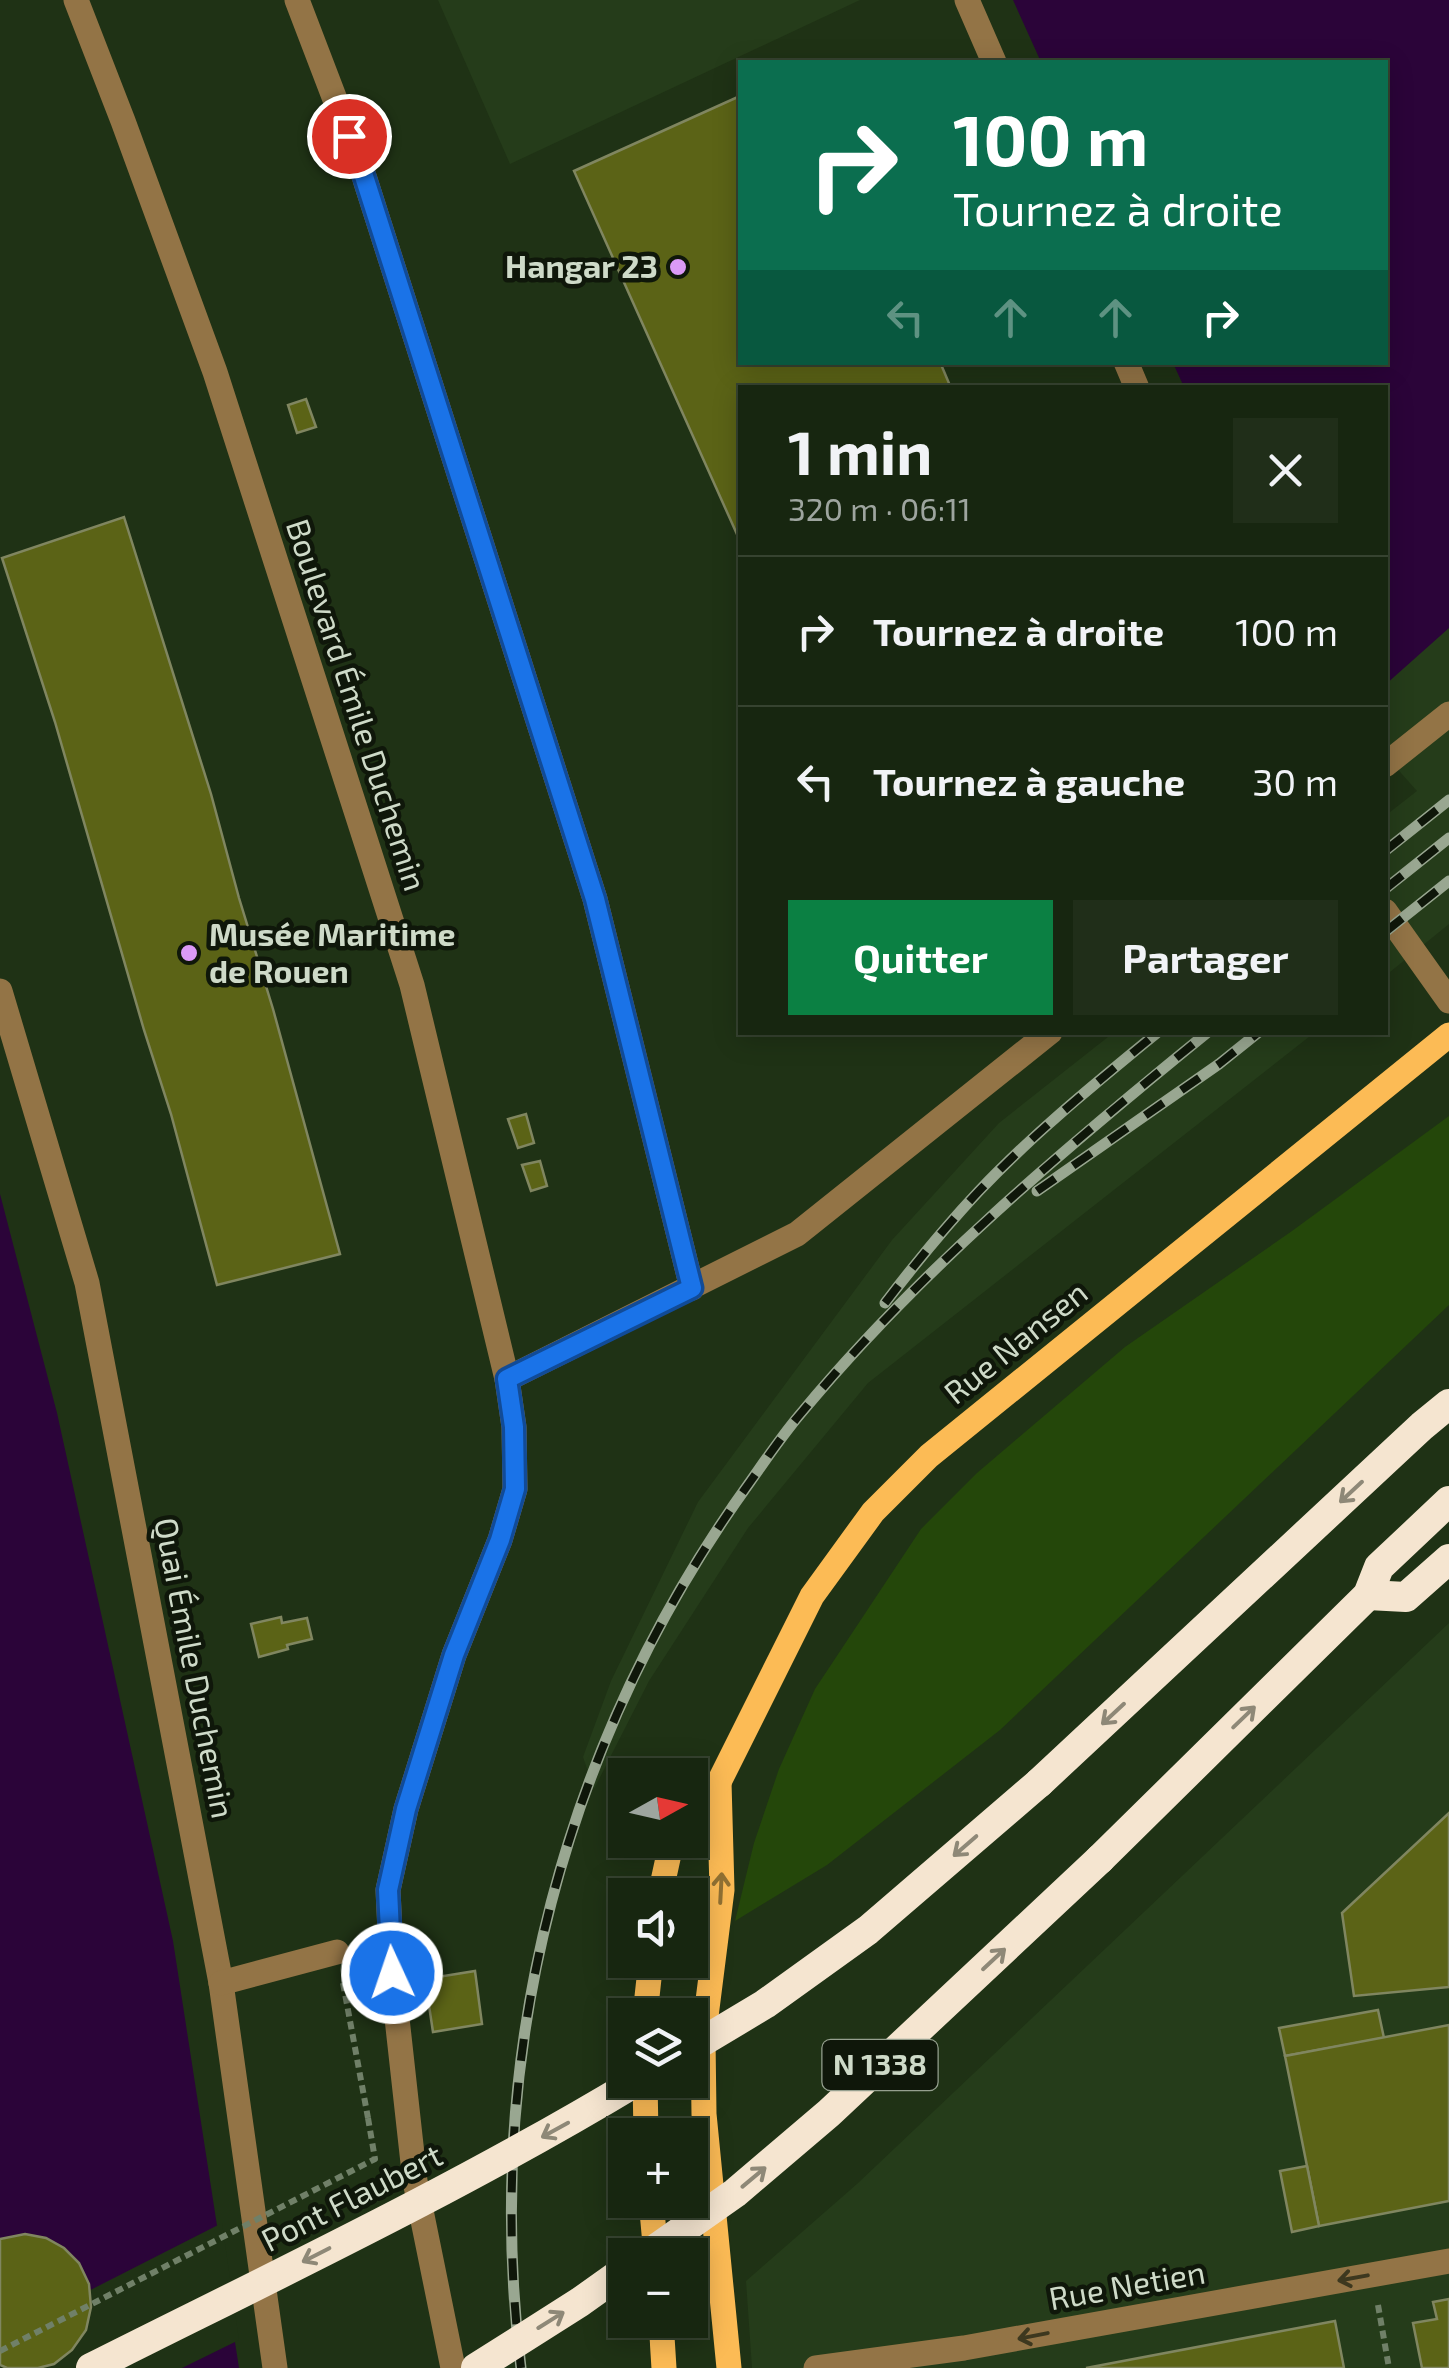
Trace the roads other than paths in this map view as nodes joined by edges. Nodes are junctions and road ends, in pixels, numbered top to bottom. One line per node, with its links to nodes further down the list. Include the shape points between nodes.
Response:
1 (76, 0): 13 (street, Boulevard Émile Duchemin, via 215,372 412,985)
2 (297, 0): 12 (street, via 362,170 595,899)
3 (966, 0): 4 (street)
4 (993, 60)
5 (1449, 714): 6 (street)
6 (1388, 763)
7 (1388, 914): 9 (street)
8 (0, 991): 23 (street, Quai Émile Duchemin, via 87,1283)
9 (1449, 1001)
10 (1046, 1035): 12 (street, via 797,1234)
11 (1449, 1035): 20 (main road, Rue Nansen, via 928,1456 873,1512 812,1596)
12 (692, 1288): 13 (street)
13 (507, 1379): 32 (street, Boulevard Émile Duchemin, via 515,1489 454,1655 388,1890 415,2181)
14 (1449, 1381): 16 (highway)
15 (1449, 1404): 16 (highway)
16 (1422, 1426): 24 (highway, one-way to 24, bridge, via 1039,1783 868,1930)
17 (1449, 1501): 19 (highway, N 1338, via 1379,1567)
18 (1449, 1559): 19 (highway, via 1406,1597)
19 (1368, 1595): 26 (highway, N 1338, one-way to 19, bridge, via 829,2113)
20 (718, 1782): 21 (main road, Rue Nansen); 35 (main road, Rue Nansen, one-way to 20, via 704,2114 703,2040 722,1890)
21 (708, 1793)
22 (337, 1952): 23 (street)
23 (221, 1983): 31 (street, Quai Émile Duchemin)
24 (708, 2038)
25 (611, 2098): 30 (highway, Pont Flaubert, one-way to 30, bridge, via 454,2186)
26 (671, 2238)
27 (1449, 2260): 36 (street, Rue Netien, one-way to 36, via 980,2346)
28 (608, 2282): 33 (highway, one-way to 28, bridge)
29 (662, 2338): 34 (main road)
30 (92, 2368)
31 (275, 2368)
32 (454, 2368)
33 (476, 2368)
34 (664, 2368)
35 (729, 2368)
36 (816, 2368)

